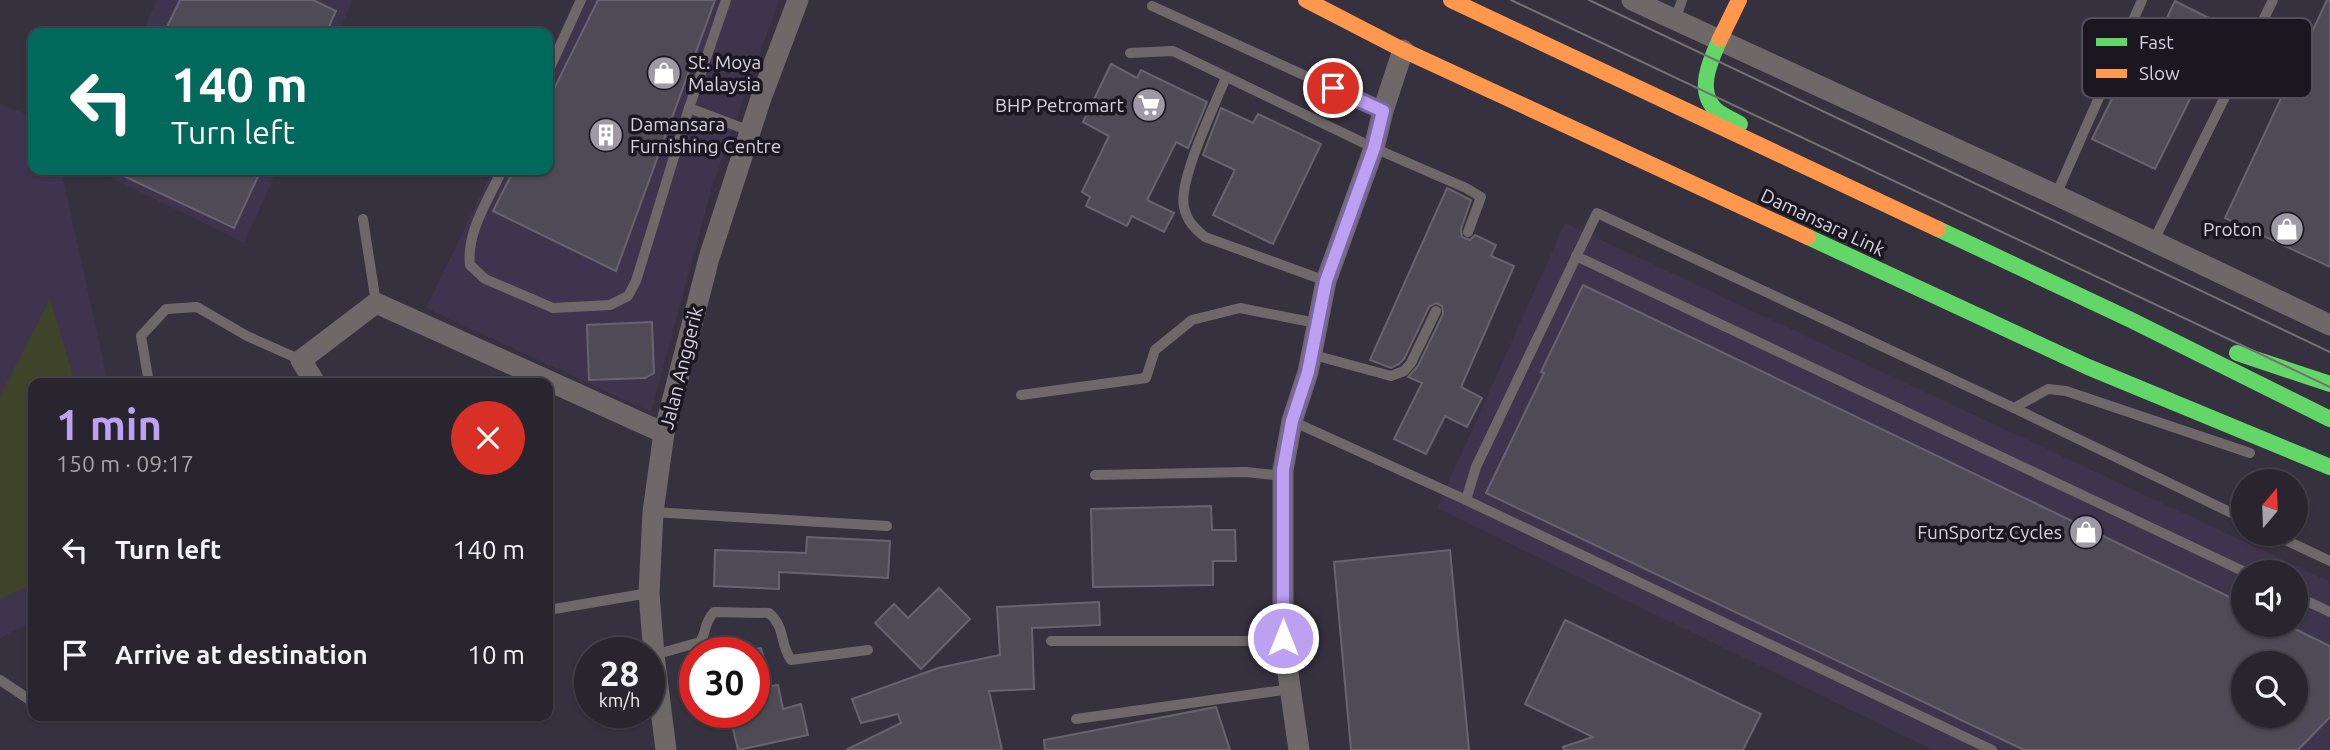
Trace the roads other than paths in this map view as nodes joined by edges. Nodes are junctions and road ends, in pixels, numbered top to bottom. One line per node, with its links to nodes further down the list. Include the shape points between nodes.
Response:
1 (581, 0): 17 (lane)
2 (726, 0): 21 (lane)
3 (798, 0): 23 (street, Jalan Anggerik)
4 (1306, 0): 15 (main road, Damansara Link)
5 (1451, 0): 25 (main road)
6 (1632, 0): 11 (street)
7 (1739, 0): 14 (main road)
8 (2142, 0): 12 (lane)
9 (2273, 0): 13 (lane)
10 (1152, 6): 22 (lane)
11 (1678, 10): 14 (street)
12 (2134, 18)
13 (2264, 18)
14 (1720, 39): 25 (main road, via 1708,65 1706,87 1713,108); 27 (street)
15 (1402, 50): 22 (street); 40 (main road, Damansara Link)
16 (1130, 53): 18 (lane, via 1172,51)
17 (553, 61)
18 (1226, 76): 24 (lane); 32 (lane, via 1187,176 1183,205 1190,225 1205,237)
19 (2099, 98): 27 (lane)
20 (2224, 98): 30 (lane)
21 (689, 108): 23 (lane); 26 (lane, via 636,281 628,296 610,305 553,308 485,279 470,265 468,251 475,229)
22 (1383, 111): 24 (street)
23 (750, 131): 50 (street, Jalan Anggerik, via 709,258)
24 (1374, 148): 29 (lane, via 1476,193 1481,201); 32 (street)
25 (1809, 167): 35 (main road)
26 (500, 175)
27 (2056, 195): 30 (street)
28 (363, 219): 33 (lane)
29 (1468, 232)
30 (2153, 242): 37 (street)
31 (1576, 256): 47 (lane, via 1597,213); 55 (lane, via 1476,467); 61 (lane)
32 (1326, 281): 36 (street)
33 (376, 303): 39 (street); 43 (street)
34 (1436, 311): 38 (lane, via 1411,363 1391,376)
35 (2129, 319): 45 (main road); 48 (main road)
36 (1316, 323): 38 (street); 46 (lane, via 1240,308 1192,320 1155,350 1146,378)
37 (2330, 325)
38 (1310, 354): 49 (street)
39 (301, 360): 41 (lane, via 197,307 166,309 141,336); 42 (street)
40 (2088, 367): 51 (main road); 52 (main road, Damansara Link)
41 (148, 378)
42 (312, 378)
43 (542, 378)
44 (553, 383): 50 (street)
45 (2330, 384)
46 (1021, 395)
47 (2014, 408): 51 (lane, via 2048,389 2066,391); 57 (lane)
48 (2330, 419)
49 (1292, 421): 54 (street); 55 (lane)
50 (664, 433): 56 (street, Jalan Anggerik)
51 (2262, 457)
52 (2330, 467)
53 (1095, 475): 54 (lane, via 1246,472)
54 (1283, 476): 67 (street)
55 (1466, 500): 78 (lane)
56 (653, 512): 58 (lane); 62 (street, Jalan Anggerik)
57 (2231, 513)
58 (887, 526)
59 (2298, 546): 60 (lane)
60 (2330, 561)
61 (2231, 565)
62 (649, 593): 64 (lane); 66 (street, Jalan Anggerik)
63 (2308, 602): 65 (lane)
64 (553, 609)
65 (2330, 612)
66 (653, 637)
67 (1283, 638): 68 (lane); 72 (street)
68 (1051, 641)
69 (868, 650): 70 (lane, via 791,660 784,650 779,621 769,613 714,612 705,622 700,642)
70 (665, 652)
71 (0, 680): 73 (lane)
72 (1292, 689): 74 (lane); 77 (street)
73 (28, 699)
74 (1076, 719)
75 (663, 728): 76 (street, Jalan Anggerik)
76 (666, 750)
77 (1299, 750)
78 (1992, 750)

